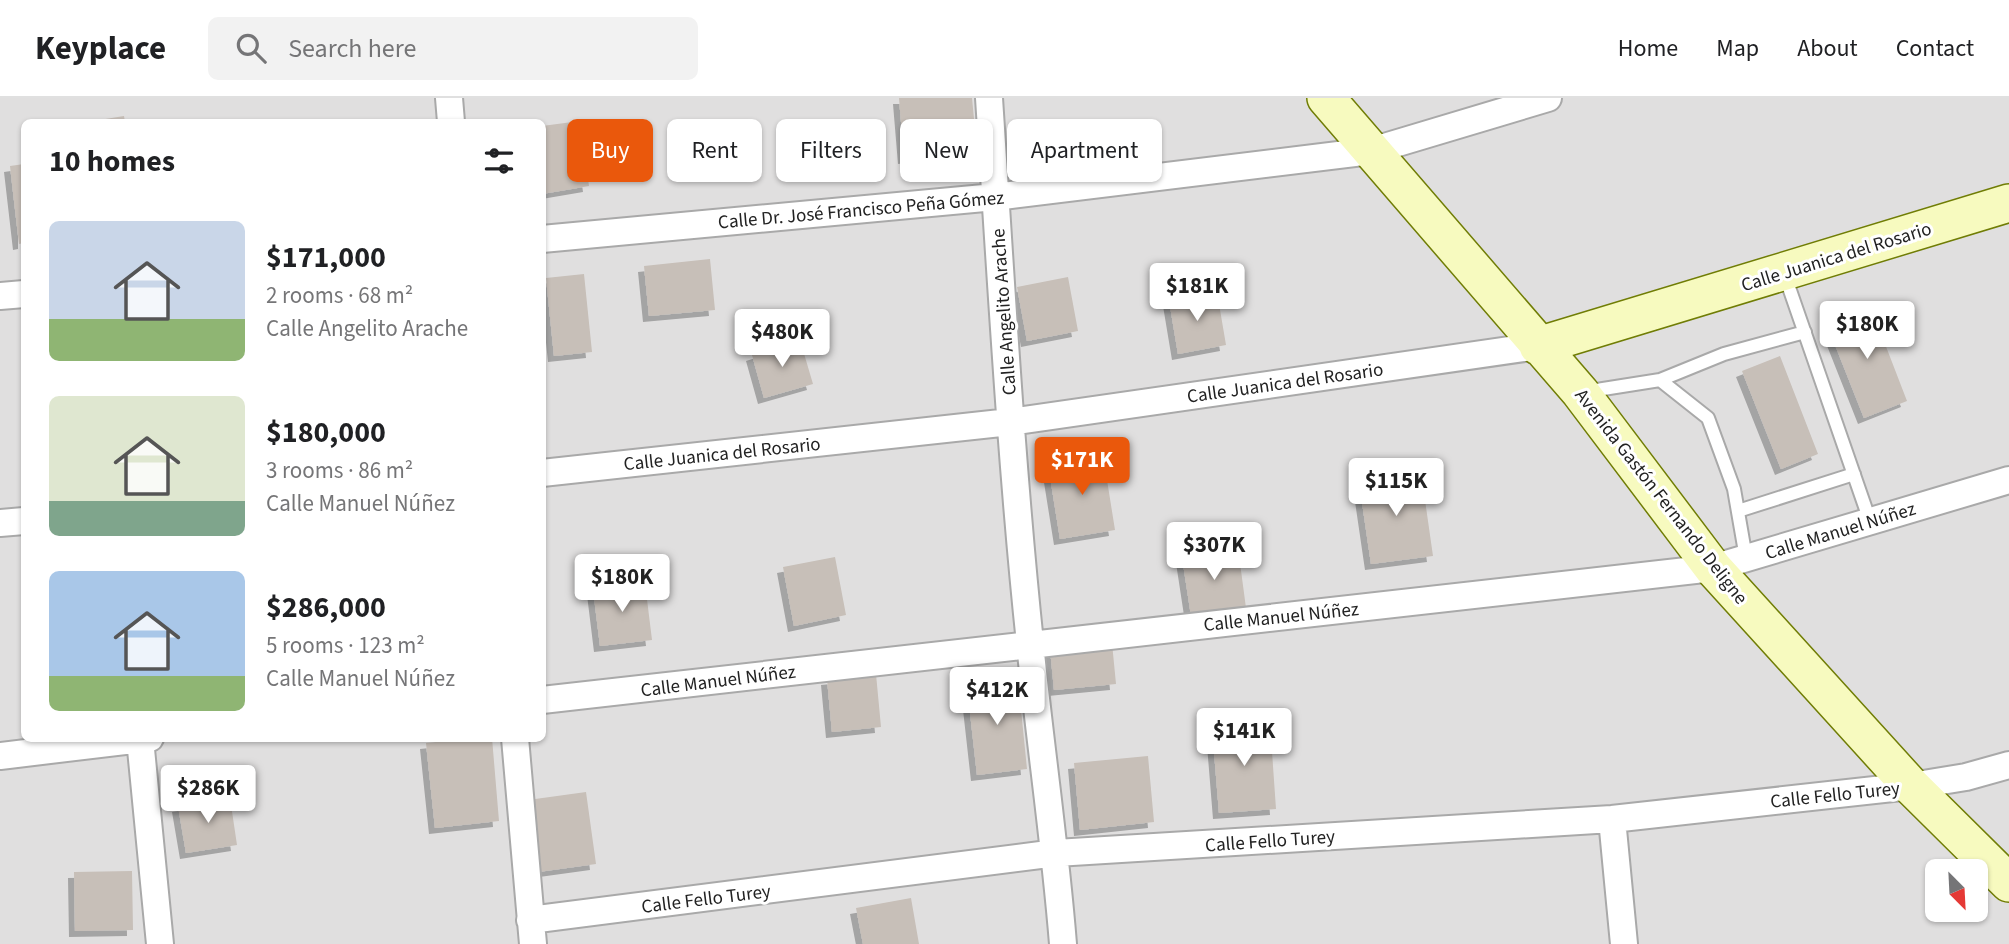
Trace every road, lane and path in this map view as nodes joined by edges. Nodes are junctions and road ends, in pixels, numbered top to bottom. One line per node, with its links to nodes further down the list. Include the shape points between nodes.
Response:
1 (449, 98): 5 (street)
2 (989, 98): 7 (street, Calle Angelito Arache)
3 (1326, 98): 6 (street, Avenida Gastón Fernando Deligne)
4 (1548, 98): 6 (street, Calle Dr. José Francisco Peña Gómez)
5 (451, 119)
6 (1371, 151): 7 (street, Calle Dr. José Francisco Peña Gómez); 14 (street, Avenida Gastón Fernando Deligne)
7 (995, 197): 9 (street, Calle Dr. José Francisco Peña Gómez); 17 (street, Calle Angelito Arache)
8 (2009, 203): 10 (street, Calle Juanica del Rosario)
9 (546, 239)
10 (1783, 272): 13 (lane); 14 (street, Calle Juanica del Rosario)
11 (21, 294): 12 (street)
12 (0, 296)
13 (1805, 332): 15 (lane, via 1724,354); 19 (lane)
14 (1538, 346): 16 (street, Avenida Gastón Fernando Deligne); 17 (street, Calle Juanica del Rosario)
15 (1660, 380): 16 (lane); 21 (lane, via 1708,418)
16 (1580, 392): 25 (street, Avenida Gastón Fernando Deligne)
17 (1010, 422): 18 (street, Calle Juanica del Rosario); 26 (street, Calle Angelito Arache)
18 (546, 473)
19 (1854, 474): 21 (lane); 23 (lane)
20 (2009, 480): 23 (street, Calle Manuel Núñez)
21 (1738, 511): 25 (lane)
22 (21, 521): 24 (street)
23 (1870, 521): 25 (street, Calle Manuel Núñez)
24 (0, 523)
25 (1730, 563): 26 (street, Calle Manuel Núñez); 33 (street, Avenida Gastón Fernando Deligne)
26 (1030, 644): 27 (street, Calle Manuel Núñez); 35 (street, Calle Angelito Arache)
27 (546, 700)
28 (119, 742): 31 (street)
29 (145, 742): 38 (street)
30 (515, 742): 37 (street)
31 (0, 756)
32 (2009, 765): 33 (street, Calle Fello Turey, via 1966,778)
33 (1911, 786): 34 (street, Calle Fello Turey); 36 (street, Avenida Gastón Fernando Deligne)
34 (1612, 819): 35 (street, Calle Fello Turey); 40 (street)
35 (1056, 853): 37 (street, Calle Fello Turey); 39 (street, Calle Angelito Arache)
36 (2009, 883)
37 (531, 932)
38 (160, 944)
39 (1063, 944)
40 (1625, 944)

